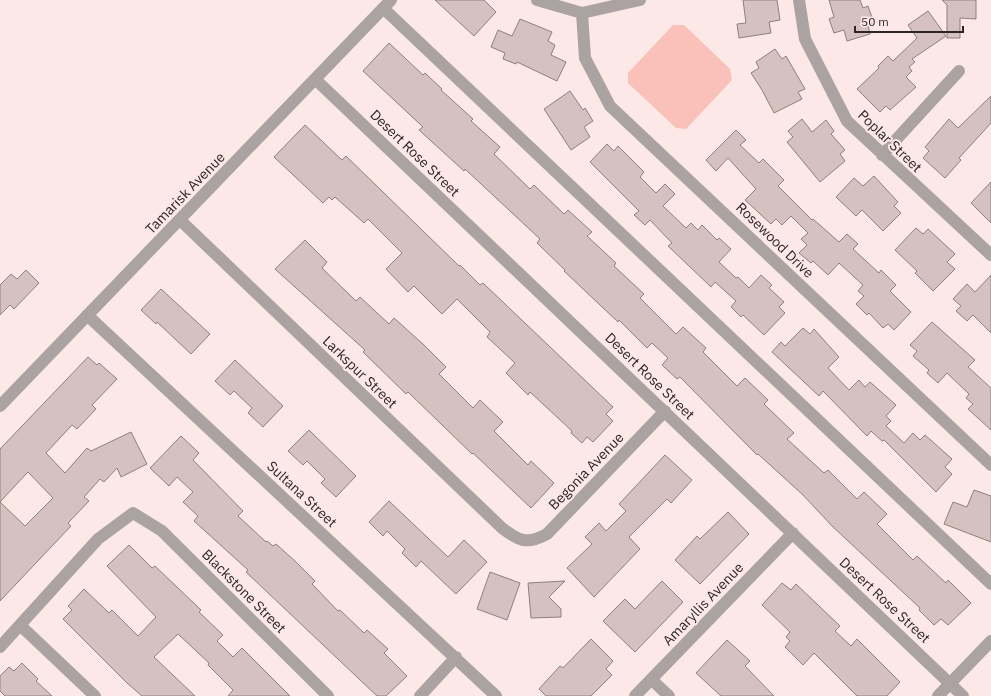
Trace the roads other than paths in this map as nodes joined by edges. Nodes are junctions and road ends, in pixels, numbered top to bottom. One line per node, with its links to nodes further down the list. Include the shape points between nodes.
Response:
1 (537, 0): 5 (street)
2 (640, 0): 5 (street)
3 (799, 0): 8 (street, Poplar Street, via 805,39 847,122)
4 (387, 4): 7 (street, Tamarisk Avenue); 17 (street)
5 (582, 13): 14 (street, Rosewood Drive, via 585,58 610,106)
6 (959, 72): 8 (street)
7 (315, 79): 9 (street, Tamarisk Avenue); 13 (street, Desert Rose Street)
8 (882, 155): 10 (street, Poplar Street)
9 (180, 220): 11 (street, Tamarisk Avenue); 16 (street, Larkspur Street, via 502,528)
10 (991, 255)
11 (87, 315): 12 (street, Tamarisk Avenue); 21 (street, Sultana Street)
12 (0, 406)
13 (665, 411): 15 (street, Desert Rose Street); 16 (street, Begonia Avenue, via 547,534 535,540)
14 (991, 465)
15 (793, 533): 22 (street, Amaryllis Avenue); 23 (street, Desert Rose Street)
16 (524, 541)
17 (991, 584)
18 (21, 626): 20 (street); 24 (street); 25 (street, Blackstone Street, via 98,539 133,513 162,531)
19 (991, 641): 23 (street)
20 (0, 647)
21 (456, 657): 26 (street); 27 (street, Sultana Street)
22 (651, 679): 28 (street, Amaryllis Avenue); 29 (street)
23 (950, 683): 30 (street); 31 (street, Desert Rose Street)
24 (95, 696)
25 (328, 696)
26 (420, 696)
27 (496, 696)
28 (635, 696)
29 (669, 696)
30 (938, 696)
31 (963, 696)

